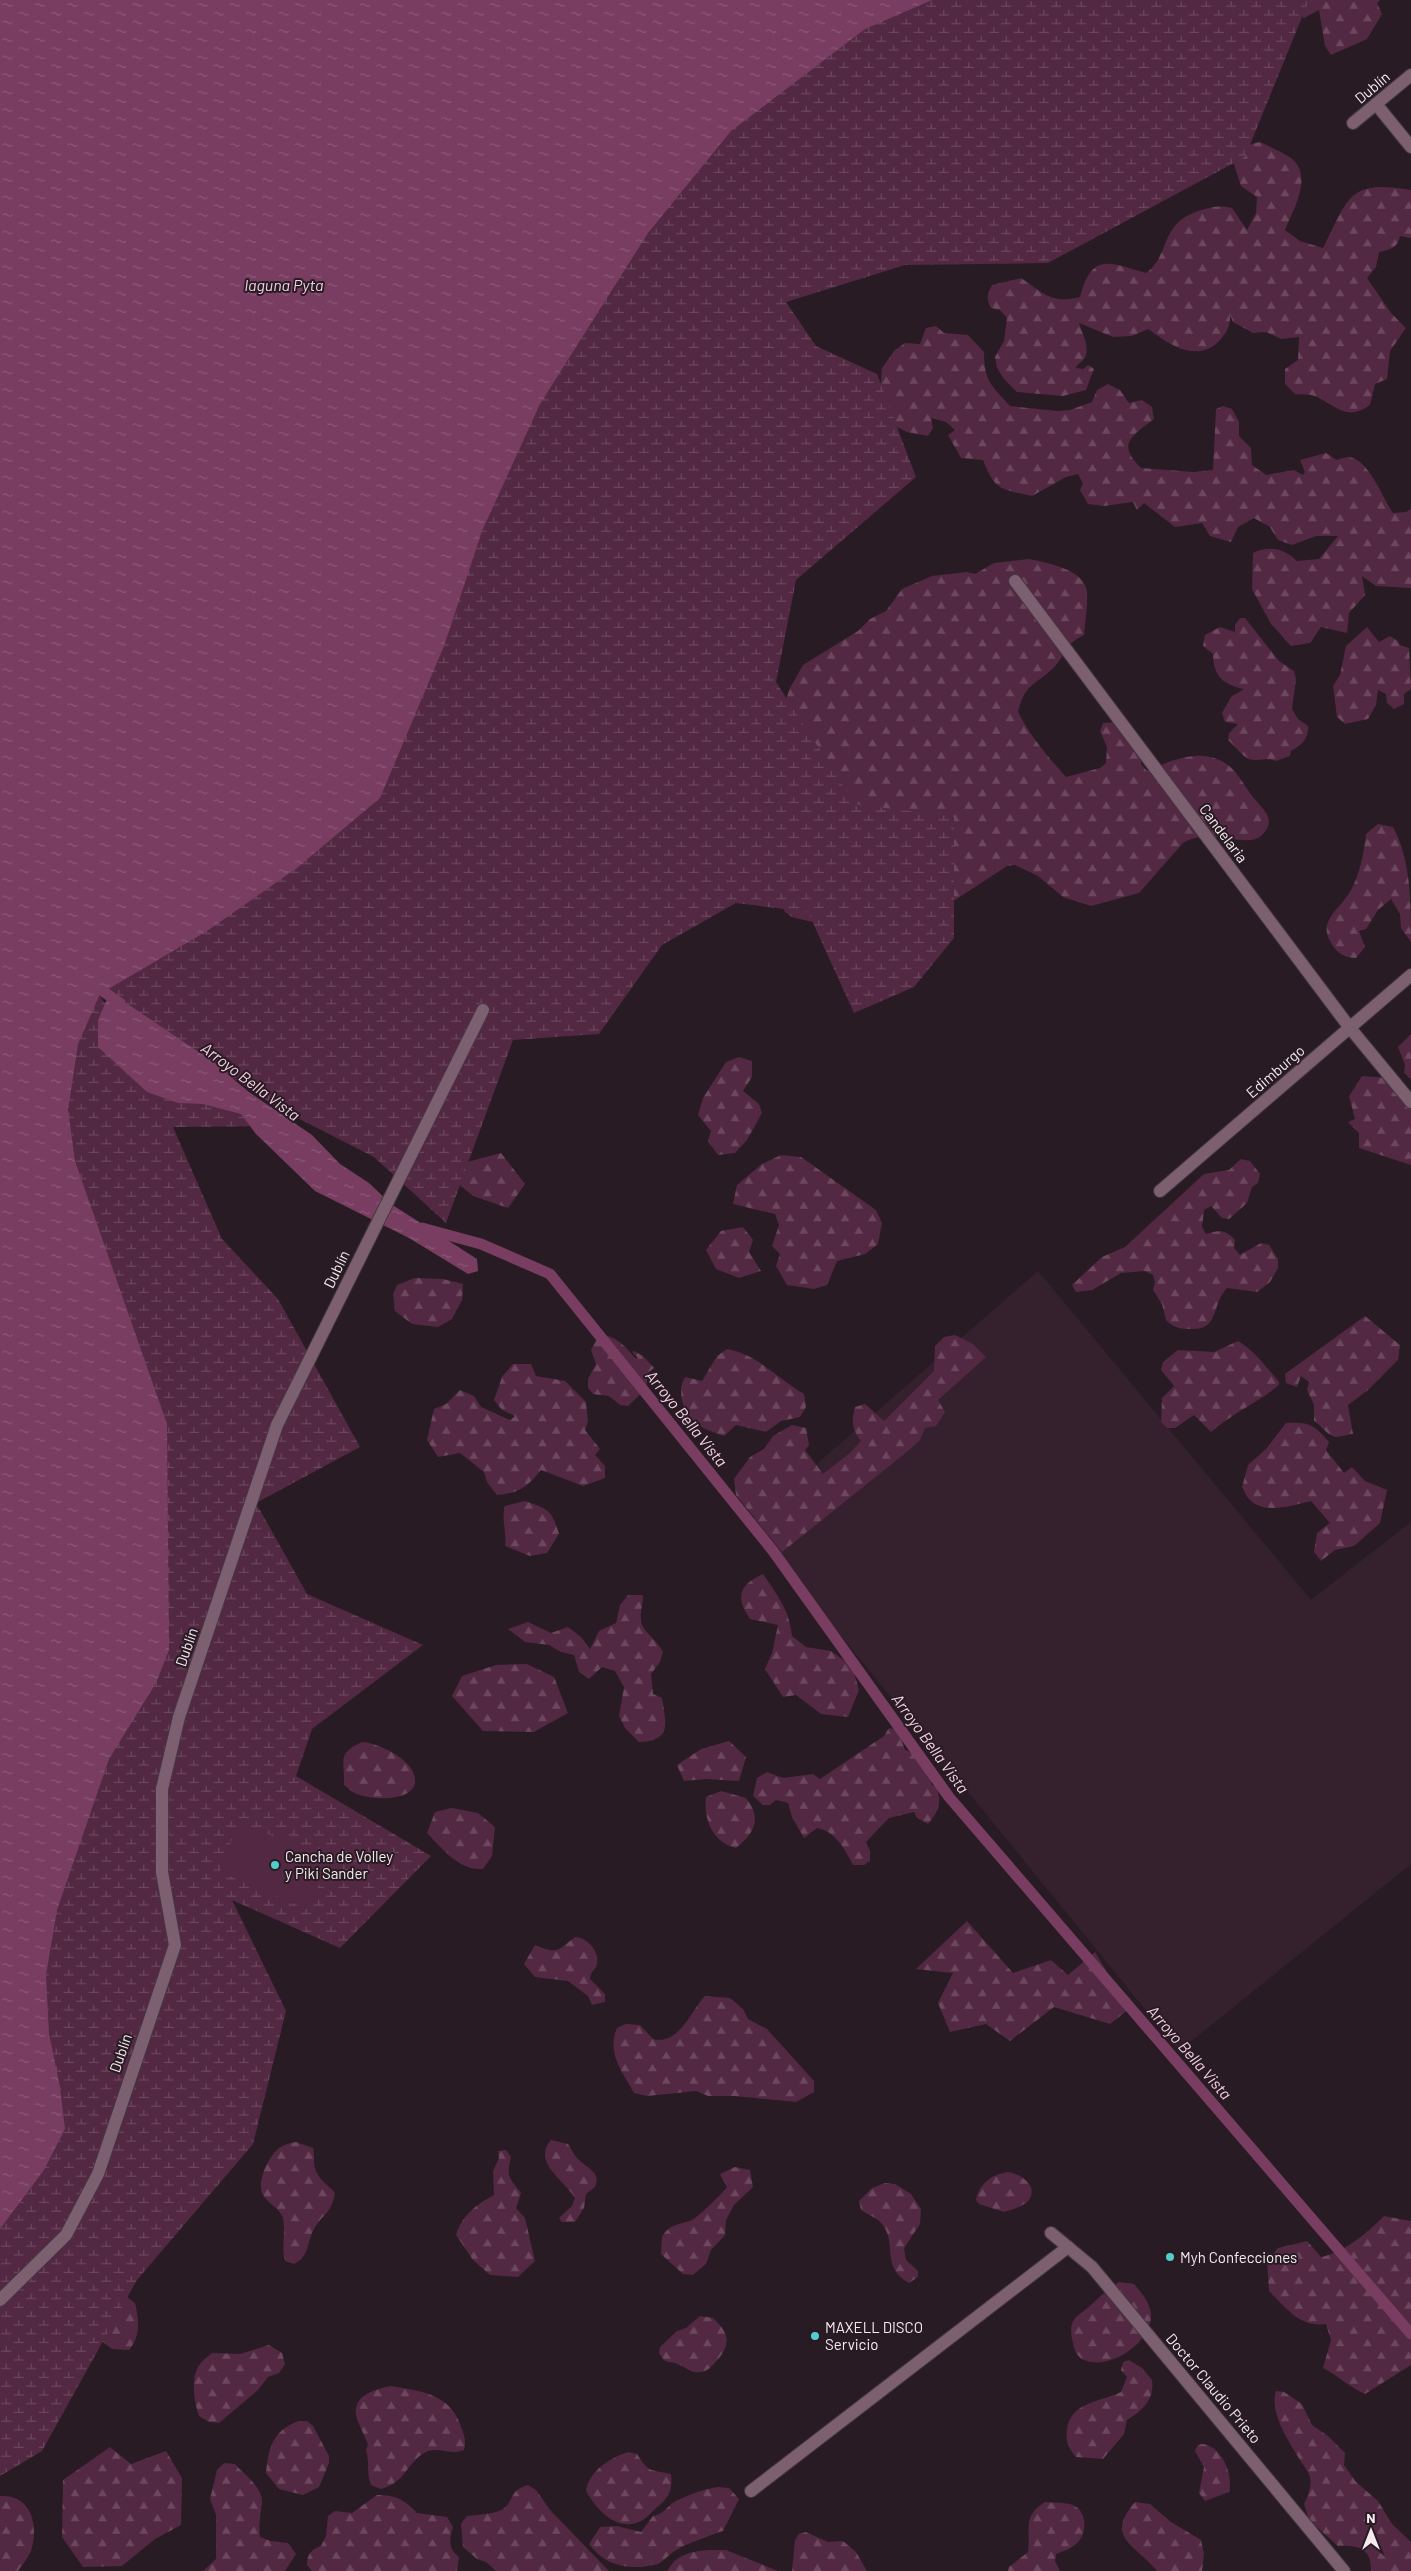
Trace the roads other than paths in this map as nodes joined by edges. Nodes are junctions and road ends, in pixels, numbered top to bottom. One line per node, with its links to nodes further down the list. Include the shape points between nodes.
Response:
1 (1411, 75): 2 (street, Dublín)
2 (1376, 104): 3 (street, Dublín); 4 (street)
3 (1353, 123)
4 (1411, 147)
5 (1015, 581): 8 (street, Candelaria)
6 (1411, 975): 8 (street, Edimburgo)
7 (482, 1010): 13 (street, Dublín, via 277,1425 179,1717 162,1789 162,1872 175,1945 98,2174 66,2235)
8 (1350, 1028): 9 (street, Candelaria); 10 (street, Edimburgo)
9 (1411, 1102)
10 (1160, 1191)
11 (1051, 2233): 12 (street, Doctor Claudio Prieto)
12 (1068, 2247): 14 (street); 15 (street, Doctor Claudio Prieto, via 1092,2267)
13 (0, 2300)
14 (751, 2491)
15 (1344, 2571)

